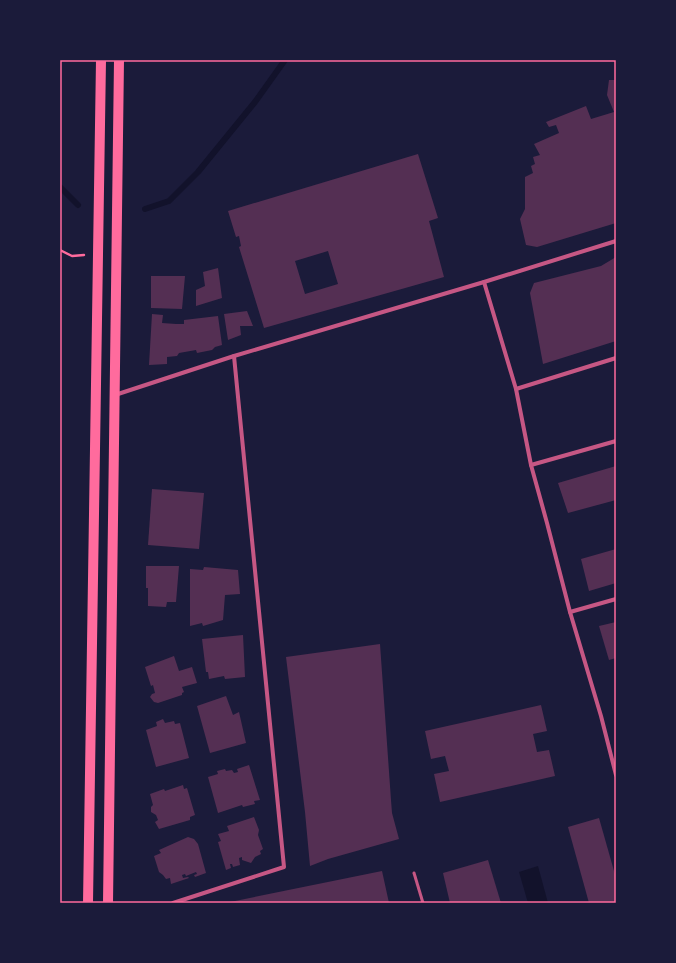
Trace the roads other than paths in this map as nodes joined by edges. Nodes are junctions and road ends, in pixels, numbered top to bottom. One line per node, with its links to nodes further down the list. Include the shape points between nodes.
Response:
1 (101, 60): 16 (main road)
2 (119, 60): 8 (main road)
3 (616, 240): 4 (street)
4 (484, 282): 5 (street); 7 (street)
5 (234, 356): 8 (street); 18 (street, via 284,867)
6 (616, 358): 7 (street)
7 (516, 389): 10 (street)
8 (115, 395): 17 (main road)
9 (616, 441): 10 (street)
10 (531, 465): 12 (street)
11 (616, 599): 12 (street)
12 (570, 612): 13 (street)
13 (614, 759): 14 (street)
14 (616, 775)
15 (414, 873): 19 (lane)
16 (88, 903)
17 (108, 903)
18 (173, 903)
19 (423, 903)

